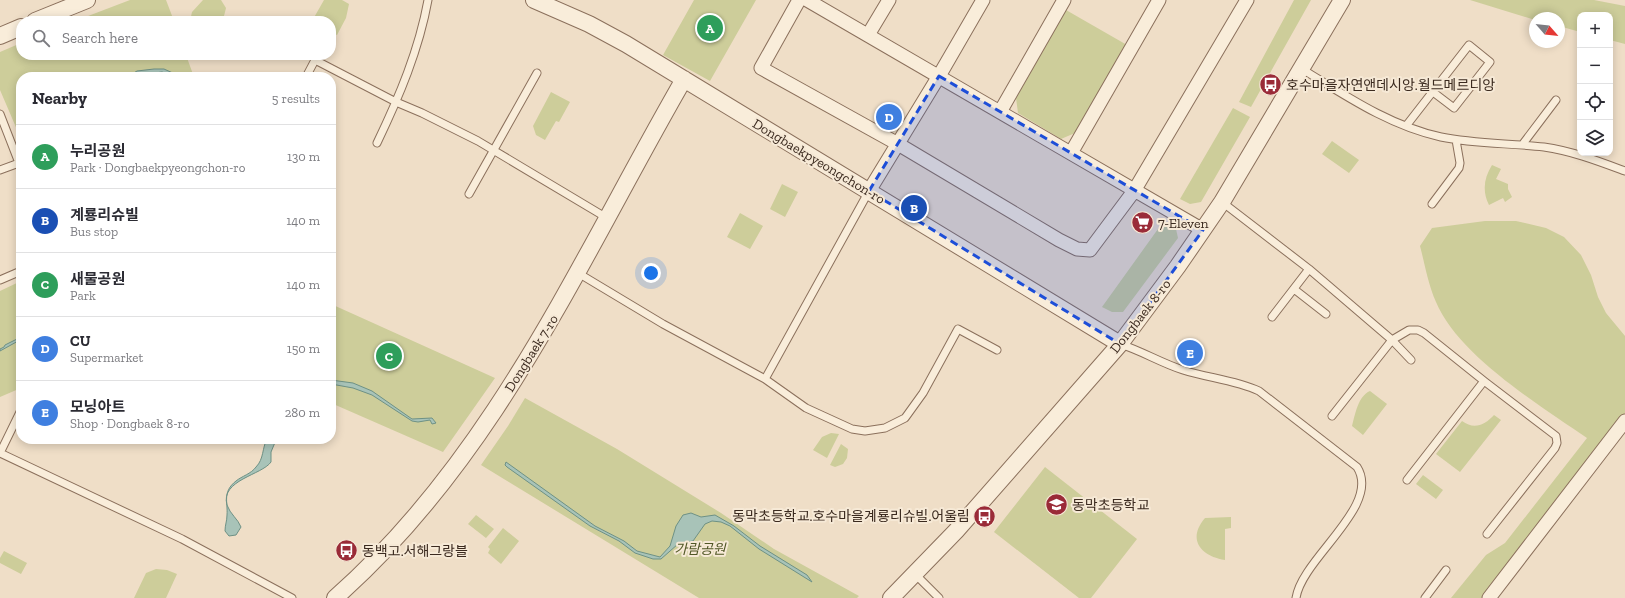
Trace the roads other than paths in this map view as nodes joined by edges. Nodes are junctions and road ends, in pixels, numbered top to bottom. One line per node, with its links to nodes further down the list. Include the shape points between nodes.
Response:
1 (87, 0): 12 (street)
2 (428, 0): 25 (lane, via 415,53)
3 (534, 0): 22 (street, Dongbaekpyeongchon-ro, via 589,24)
4 (799, 0): 31 (street, via 761,68)
5 (807, 0): 14 (street)
6 (889, 0): 14 (street)
7 (983, 0): 21 (street)
8 (1064, 0): 26 (street)
9 (1159, 0): 34 (street)
10 (1247, 0): 40 (street)
11 (1342, 0): 18 (street, Dongbaek 8-ro)
12 (47, 16)
13 (16, 29): 15 (street)
14 (868, 35): 21 (street)
15 (0, 36)
16 (314, 60): 25 (lane)
17 (314, 60): 19 (lane)
18 (1302, 69): 28 (lane, via 1359,103); 42 (street, Dongbaek 8-ro)
19 (308, 72)
20 (537, 72): 33 (lane)
21 (939, 76): 26 (street); 31 (street)
22 (684, 79): 39 (street, Dongbaekpyeongchon-ro); 44 (street, Dongbaek 7-ro)
23 (1432, 92): 23 (lane, via 1469,46 1490,62 1454,108); 28 (lane)
24 (1556, 100): 32 (lane)
25 (396, 102): 30 (lane); 33 (lane)
26 (1000, 112): 34 (street)
27 (0, 114): 35 (lane)
28 (1406, 126): 29 (lane)
29 (1456, 140): 32 (lane); 43 (lane, via 1459,168)
30 (377, 143)
31 (898, 144): 39 (street); 40 (street, via 1078,249 1090,250)
32 (1522, 145): 38 (lane, via 1570,152)
33 (493, 149): 41 (lane); 44 (lane)
34 (1071, 153): 40 (street)
35 (16, 155)
36 (16, 166): 37 (lane)
37 (0, 170)
38 (1625, 171)
39 (869, 191): 54 (street, Dongbaekpyeongchon-ro); 57 (lane)
40 (1134, 191): 45 (street)
41 (469, 194)
42 (1222, 202): 45 (street, Dongbaek 8-ro); 46 (lane)
43 (1432, 204)
44 (606, 218): 48 (street, Dongbaek 7-ro)
45 (1203, 230): 54 (street, Dongbaek 8-ro)
46 (1308, 269): 50 (lane); 53 (lane)
47 (16, 273): 49 (lane)
48 (578, 273): 57 (lane, via 663,324); 67 (street, Dongbaek 7-ro, via 521,372 463,456 391,543)
49 (0, 280)
50 (1294, 289): 51 (lane); 52 (lane)
51 (1326, 314)
52 (1272, 317)
53 (1392, 340): 56 (lane); 58 (lane, via 1409,330 1418,330); 59 (lane)
54 (1120, 344): 65 (street, Dongbaek 8-ro); 70 (lane, via 1178,369 1258,390 1357,467 1361,473 1362,484 1357,504 1303,580)
55 (997, 350): 57 (lane, via 958,329 924,393 905,418 875,431 852,429 806,408)
56 (1411, 360)
57 (765, 379)
58 (1484, 381): 62 (lane); 63 (lane, via 1557,439 1555,448)
59 (1332, 416)
60 (16, 420): 66 (lane, via 0,453 182,539)
61 (1625, 421): 72 (street)
62 (1407, 480)
63 (1487, 534)
64 (1446, 570): 71 (lane)
65 (915, 574): 68 (street, Dongbaek 8-ro); 69 (lane)
66 (292, 598)
67 (335, 598)
68 (891, 598)
69 (938, 598)
70 (1296, 598)
71 (1425, 598)
72 (1488, 598)

